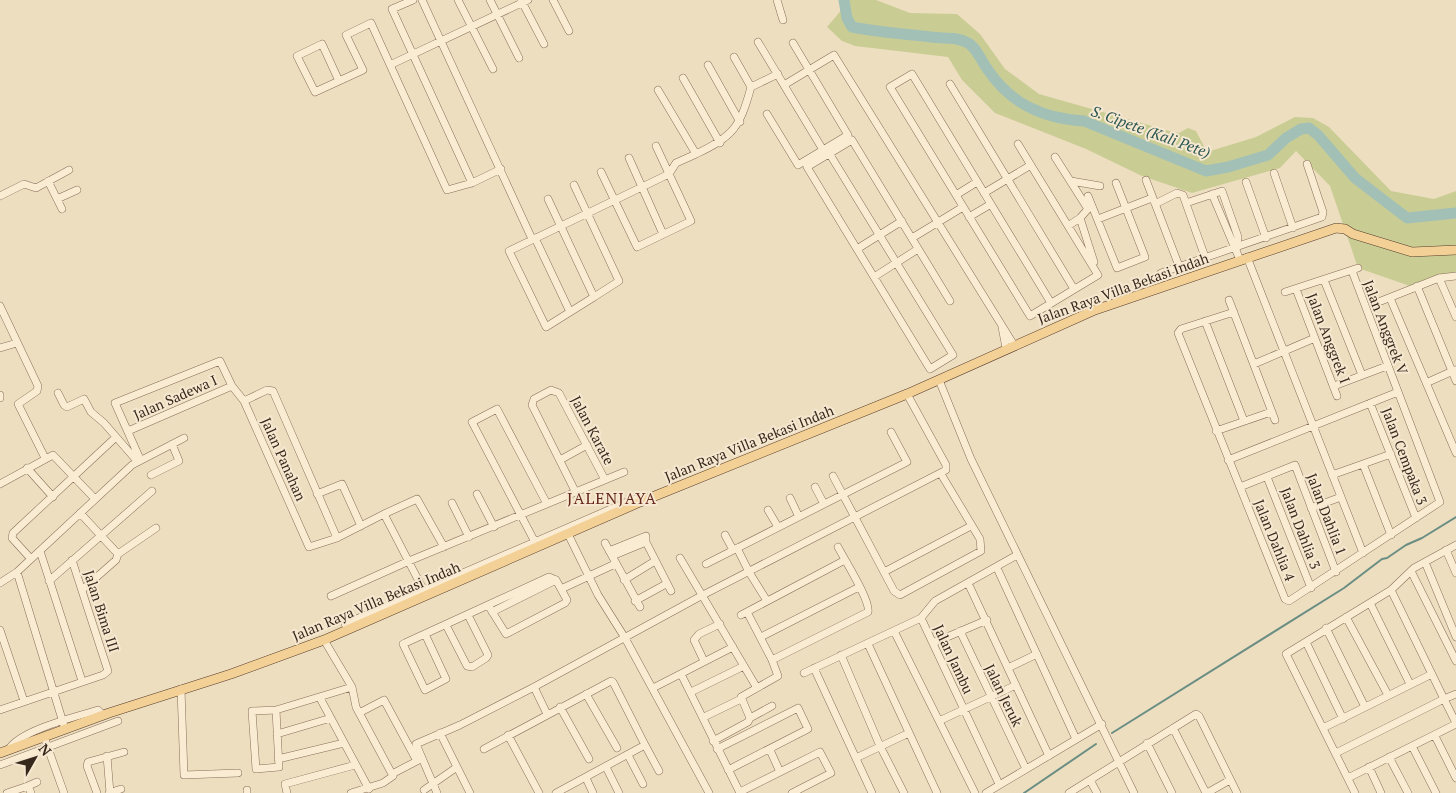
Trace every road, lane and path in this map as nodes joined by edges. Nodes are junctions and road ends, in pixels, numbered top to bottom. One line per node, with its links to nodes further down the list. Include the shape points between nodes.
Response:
1 (413, 0): 16 (street, via 392,9)
2 (422, 0): 12 (street)
3 (458, 0): 10 (street)
4 (490, 0): 8 (street)
5 (553, 0): 11 (street)
6 (777, 0): 9 (street)
7 (524, 1): 8 (street); 14 (street)
8 (498, 15): 10 (street); 18 (street)
9 (783, 20)
10 (472, 27): 12 (street); 21 (street)
11 (570, 31)
12 (442, 42): 16 (street); 41 (street)
13 (758, 42): 23 (street)
14 (544, 44)
15 (793, 44): 22 (street)
16 (413, 55): 19 (street); 50 (street)
17 (734, 57): 28 (street)
18 (520, 58)
19 (390, 65): 25 (street, via 371,23 346,35 363,70); 50 (street, via 447,190)
20 (708, 65): 31 (street)
21 (493, 69)
22 (809, 70): 27 (street); 35 (street, via 848,135); 75 (street, via 834,55)
23 (778, 74): 27 (street); 28 (street)
24 (683, 78): 32 (street)
25 (339, 81): 25 (street, via 315,92 297,56 322,44)
26 (950, 84): 46 (street)
27 (784, 85): 35 (street)
28 (751, 87): 31 (street)
29 (658, 90): 36 (street)
30 (767, 114): 35 (street, via 798,165)
31 (740, 122): 32 (street)
32 (720, 143): 36 (street)
33 (1018, 144): 39 (street)
34 (656, 146): 44 (street)
35 (826, 152): 76 (street, via 852,140); 81 (street); 86 (street, via 807,167)
36 (696, 154): 44 (street, via 676,163)
37 (1055, 157): 49 (street)
38 (629, 158): 55 (street)
39 (1031, 164): 46 (street); 78 (street)
40 (1307, 164): 79 (street, via 1323,215)
41 (501, 169): 50 (street); 83 (street)
42 (69, 170): 48 (street)
43 (601, 172): 64 (street)
44 (669, 174): 55 (street); 80 (street, via 691,221)
45 (1274, 174): 79 (street)
46 (1007, 179): 57 (street); 100 (street)
47 (1146, 180): 65 (street)
48 (48, 181): 60 (street, via 36,188 24,184); 62 (street)
49 (1070, 181): 61 (street); 61 (street, via 1100,186)
50 (472, 182)
51 (978, 182): 57 (street); 59 (street); 59 (street, via 912,74 890,87)
52 (1246, 182): 84 (street)
53 (1116, 183): 69 (street)
54 (574, 185): 71 (street)
55 (642, 187): 64 (street); 80 (street)
56 (78, 190): 62 (street)
57 (984, 193): 67 (street)
58 (1212, 194): 66 (street); 85 (street); 85 (street, via 1221,190 1223,193 1238,237)
59 (956, 195): 68 (street)
60 (0, 196)
61 (1084, 196): 73 (street, via 1088,209); 74 (street)
62 (57, 199): 70 (street)
63 (548, 200): 77 (street)
64 (614, 200): 71 (street); 80 (street, via 636,247)
65 (1154, 201): 66 (street, via 1180,193); 69 (street); 92 (street)
66 (1186, 203): 89 (street)
67 (991, 204): 72 (street); 108 (street)
68 (962, 205): 72 (street); 75 (street)
69 (1126, 208): 74 (street); 74 (street, via 1145,257 1117,268)
70 (62, 209)
71 (587, 213): 77 (street); 103 (street, via 618,281)
72 (969, 217): 108 (street, via 1030,316)
73 (1080, 218): 78 (street); 94 (street)
74 (1098, 219)
75 (936, 220): 82 (street); 116 (street, via 1002,327)
76 (902, 221): 81 (street); 82 (street)
77 (560, 226): 83 (street); 103 (street)
78 (1068, 226): 94 (street)
79 (1293, 228): 84 (street)
80 (663, 234)
81 (879, 235): 86 (street); 91 (street)
82 (910, 236): 87 (street)
83 (534, 238): 110 (street); 110 (street, via 509,251 546,327)
84 (1266, 238): 85 (street)
85 (1237, 248): 89 (street); 90 (street)
86 (857, 249): 96 (street)
87 (918, 249): 91 (street); 106 (street)
88 (1454, 252): 90 (main road, Jalan Raya Villa Bekasi Indah, via 1412,252 1336,228)
89 (1205, 257): 92 (street)
90 (1244, 258): 116 (main road, Jalan Raya Villa Bekasi Indah, via 1095,310); 118 (street)
91 (896, 263): 96 (street); 96 (street, via 953,355 930,369)
92 (1179, 266): 93 (street)
93 (1161, 273)
94 (1098, 275): 100 (street)
95 (1456, 276): 97 (street)
96 (874, 277)
97 (1439, 278): 99 (street); 112 (street)
98 (1324, 280): 101 (street); 120 (street, Jalan Anggrek V, via 1355,270); 122 (street)
99 (1416, 286): 104 (street); 121 (street)
100 (1074, 289): 108 (street)
101 (1296, 289): 102 (street); 114 (street, Jalan Anggrek I)
102 (1285, 292)
103 (594, 297): 110 (street)
104 (1390, 298): 107 (street); 125 (street)
105 (1229, 300): 111 (street)
106 (950, 301)
107 (1381, 301)
108 (1051, 303)
109 (0, 306): 115 (street)
110 (570, 312)
111 (1234, 312): 113 (street); 119 (street)
112 (1456, 318)
113 (1205, 321): 136 (street); 138 (street, Jalan Dahlia 4, via 1178,333)
114 (1315, 338): 118 (street); 127 (street, Jalan Anggrek I)
115 (17, 343): 117 (street); 147 (street, via 39,388 18,406)
116 (1010, 346): 123 (main road, Jalan Raya Villa Bekasi Indah)
117 (0, 348)
118 (1282, 352): 119 (street); 137 (street)
119 (1254, 364): 134 (street)
120 (1387, 366): 122 (street); 128 (street, Jalan Anggrek V)
121 (1454, 371): 124 (street); 125 (street)
122 (1362, 374): 127 (street)
123 (939, 380): 130 (main road, Jalan Raya Villa Bekasi Indah); 207 (street, via 971,460)
124 (1456, 381)
125 (1426, 383): 145 (street)
126 (232, 386): 132 (street, Jalan Panahan); 139 (street, Jalan Sadewa I); 139 (street, Jalan Panahan, via 218,361 115,404)
127 (1334, 386): 131 (street, Jalan Anggrek I)
128 (1398, 392): 133 (street); 184 (street, Jalan Anggrek V, via 1440,502)
129 (58, 393): 141 (street, via 68,407 84,399 91,412)
130 (907, 394): 154 (street, via 947,467); 190 (main road, Jalan Raya Villa Bekasi Indah)
131 (1337, 396)
132 (244, 401): 166 (street, via 267,390 273,391); 195 (street, Jalan Panahan, via 308,546 313,548)
133 (1370, 403): 137 (street); 146 (street, Jalan Cempaka 3)
134 (1271, 412): 135 (street); 136 (street)
135 (1275, 420)
136 (1244, 421): 138 (street)
137 (1313, 426): 150 (street); 156 (street)
138 (1216, 431): 150 (street, Jalan Dahlia 4)
139 (128, 432): 148 (street)
140 (891, 432): 168 (street, via 907,462)
141 (116, 437): 148 (street); 158 (street)
142 (184, 438): 143 (street)
143 (172, 444): 148 (street); 155 (street, via 179,460)
144 (587, 445): 149 (street); 149 (street, Jalan Karate, via 559,393 551,390 532,402); 160 (street, Jalan Karate)
145 (1456, 453)
146 (1390, 454): 151 (street); 184 (street, Jalan Cempaka 3)
147 (45, 458): 152 (street); 158 (street, via 56,456)
148 (139, 460): 172 (street)
149 (560, 460): 165 (street)
150 (1228, 460): 163 (street, Jalan Dahlia 4)
151 (1363, 464): 156 (street); 193 (street)
152 (27, 468): 161 (street); 170 (street)
153 (624, 472): 160 (street)
154 (941, 474): 183 (street); 186 (street)
155 (151, 475)
156 (1332, 475): 169 (street)
157 (833, 476): 168 (street)
158 (74, 477): 170 (street); 172 (street)
159 (1268, 477): 163 (street); 177 (street, Jalan Dahlia 1, via 1295,465); 232 (street, Jalan Dahlia 3)
160 (604, 478): 165 (street)
161 (0, 484)
162 (815, 487): 176 (street)
163 (1240, 487): 232 (street, Jalan Dahlia 4, via 1288,602)
164 (152, 491): 192 (street)
165 (575, 491): 175 (street)
166 (317, 494): 185 (street, via 342,484); 195 (street)
167 (477, 494): 187 (street)
168 (842, 495): 176 (street); 183 (street)
169 (1341, 496): 177 (street); 205 (street)
170 (53, 497): 209 (street, via 12,533 12,538)
171 (790, 498): 182 (street)
172 (94, 499): 179 (street)
173 (634, 499): 197 (street)
174 (452, 503): 194 (street)
175 (547, 504): 181 (street); 181 (street, via 496,409 471,423)
176 (824, 504): 182 (street)
177 (1311, 508): 222 (street, Jalan Dahlia 1)
178 (768, 510): 188 (street)
179 (80, 513): 192 (street); 203 (street)
180 (384, 514): 185 (street); 199 (street, via 417,499); 212 (street)
181 (522, 515): 187 (street); 197 (street)
182 (799, 517): 188 (street)
183 (854, 518): 220 (street); 221 (street)
184 (1416, 518): 193 (street)
185 (361, 526): 195 (street)
186 (971, 526): 221 (street); 221 (street, via 982,543 979,553 910,590 898,595)
187 (494, 527): 194 (street)
188 (778, 527): 201 (street)
189 (156, 528): 206 (street)
190 (568, 534): 197 (main road, Jalan Raya Villa Bekasi Indah); 224 (street)
191 (725, 534): 201 (street)
192 (101, 535): 206 (street); 210 (street)
193 (1391, 535): 205 (street)
194 (469, 537): 199 (street)
195 (337, 538)
196 (605, 543): 204 (street)
197 (537, 545): 237 (main road, Jalan Raya Villa Bekasi Indah)
198 (1456, 545): 202 (street)
199 (444, 547): 212 (street)
200 (838, 547): 211 (street)
201 (735, 549): 216 (street); 220 (street)
202 (1446, 550): 214 (street); 223 (street)
203 (40, 551): 209 (street); 227 (street)
204 (610, 553): 213 (street, via 646,542); 215 (street)
205 (1363, 553): 222 (street)
206 (118, 554): 234 (street, via 116,560)
207 (1017, 555): 217 (street); 313 (street)
208 (680, 558): 239 (street)
209 (30, 559): 219 (street)
210 (72, 560): 227 (street); 234 (street, Jalan Bima III)
211 (845, 560): 231 (street); 241 (street)
212 (409, 561): 237 (street); 238 (street)
213 (655, 561): 226 (street); 230 (street)
214 (1425, 562): 218 (street); 259 (street)
215 (615, 564): 224 (street); 226 (street)
216 (706, 564)
217 (997, 568): 229 (street); 268 (street)
218 (1411, 571): 235 (street); 266 (street)
219 (17, 572): 228 (street); 287 (street)
220 (748, 572): 239 (street); 241 (street)
221 (884, 572)
222 (1336, 572): 232 (street)
223 (1456, 573)
224 (587, 575): 233 (street); 260 (street)
225 (556, 580): 233 (street); 243 (street, via 549,577); 245 (street)
226 (624, 580): 240 (street)
227 (50, 581): 279 (street)
228 (0, 583)
229 (968, 583): 248 (street, via 934,601); 249 (street)
230 (666, 584): 236 (street); 240 (street)
231 (859, 587): 258 (street); 270 (street, via 868,612)
232 (1311, 588)
233 (561, 589): 245 (street, via 566,603 506,634)
234 (82, 590): 279 (street, Jalan Bima III, via 108,668 103,675)
235 (1391, 590): 242 (street); 278 (street)
236 (671, 591)
237 (425, 593): 250 (street); 261 (main road, Jalan Raya Villa Bekasi Indah)
238 (331, 596)
239 (701, 596): 252 (street); 260 (street)
240 (635, 601): 244 (street)
241 (767, 601): 258 (street, via 744,613)
242 (1370, 603): 247 (street); 280 (street)
243 (488, 605): 245 (street); 246 (street)
244 (640, 607)
245 (492, 612)
246 (468, 615): 251 (street); 251 (street, via 488,655 472,667 467,666)
247 (1346, 617): 253 (street); 291 (street)
248 (921, 618): 255 (street); 264 (street, Jalan Jambu)
249 (987, 620): 256 (street); 275 (street)
250 (345, 624)
251 (446, 624): 257 (street)
252 (720, 624): 267 (street); 271 (street, via 694,640)
253 (1326, 628): 262 (street); 299 (street)
254 (0, 630): 296 (street)
255 (894, 631): 265 (street); 311 (street)
256 (960, 632): 264 (street); 292 (street, Jalan Jeruk)
257 (425, 634): 257 (street, via 405,642 403,646 425,690 446,679)
258 (760, 637): 270 (street)
259 (1456, 637)
260 (625, 638): 283 (street); 284 (street)
261 (324, 640): 282 (street); 286 (main road, Jalan Raya Villa Bekasi Indah)
262 (1306, 642): 309 (street); 317 (street, via 1286,657)
263 (1456, 642): 266 (street)
264 (933, 643): 302 (street, Jalan Jambu)
265 (868, 644): 269 (street); 319 (street)
266 (1448, 645): 272 (street)
267 (733, 646): 271 (street); 273 (street)
268 (1037, 654): 275 (street); 324 (street)
269 (841, 655): 274 (street); 330 (street)
270 (772, 660): 285 (street, via 778,676)
271 (704, 661): 277 (street)
272 (1456, 662)
273 (744, 666): 285 (street); 288 (street)
274 (814, 668): 276 (street); 343 (street)
275 (1008, 668): 281 (street)
276 (804, 673)
277 (681, 674): 284 (street); 288 (street)
278 (1432, 674): 280 (street); 295 (street)
279 (82, 681): 287 (street, Jalan Bima III)
280 (1410, 684): 291 (street)
281 (1016, 685): 292 (street); 341 (street)
282 (352, 687): 293 (street); 303 (street)
283 (534, 687): 305 (street); 318 (street)
284 (653, 688): 383 (street)
285 (757, 688): 294 (street)
286 (181, 689): 304 (main road, Jalan Raya Villa Bekasi Indah); 356 (street, via 184,775)
287 (53, 692): 296 (street, Jalan Bima III); 315 (street)
288 (691, 692): 306 (street)
289 (586, 694): 298 (street); 328 (street, via 613,682); 332 (street)
290 (1456, 694): 295 (street)
291 (1388, 696): 299 (street)
292 (992, 697): 302 (street); 352 (street, Jalan Jeruk)
293 (320, 698): 301 (street); 307 (street)
294 (741, 699): 306 (street); 308 (street)
295 (1444, 699): 314 (street); 338 (street)
296 (24, 701): 300 (street, Jalan Bima III)
297 (772, 706): 308 (street)
298 (560, 707): 305 (street); 345 (street)
299 (1365, 707): 309 (street)
300 (0, 710)
301 (276, 710): 320 (street); 344 (street, via 252,712 256,769 279,767)
302 (964, 710): 311 (street); 366 (street, Jalan Jambu)
303 (360, 713): 357 (street); 357 (street, via 384,700 417,761)
304 (106, 714): 312 (street); 315 (main road, Jalan Raya Villa Bekasi Indah)
305 (547, 714): 321 (street)
306 (704, 717): 325 (street)
307 (331, 718): 320 (street); 326 (street)
308 (750, 718): 325 (street)
309 (1343, 719): 317 (street)
310 (118, 721): 312 (street)
311 (939, 721): 389 (street)
312 (110, 724): 329 (street)
313 (1102, 724): 324 (street); 346 (street)
314 (1456, 724): 323 (street)
315 (63, 725): 322 (main road, Jalan Raya Villa Bekasi Indah); 336 (street, via 16,740)
316 (1173, 728): 327 (street); 362 (street, via 1194,714 1198,715); 395 (street)
317 (1323, 728): 338 (street)
318 (440, 732): 349 (street); 364 (street, via 416,746)
319 (910, 733): 330 (street); 388 (street)
320 (277, 734): 344 (street)
321 (508, 735): 333 (street); 380 (street)
322 (44, 736): 329 (street); 336 (main road, Jalan Raya Villa Bekasi Indah)
323 (1435, 736): 331 (street); 360 (street)
324 (1076, 739): 341 (street)
325 (713, 741): 334 (street)
326 (344, 743): 344 (street); 348 (street)
327 (1147, 743): 346 (street); 394 (street)
328 (645, 745): 339 (street); 354 (street)
329 (47, 746): 347 (street); 373 (street)
330 (880, 746): 343 (street); 387 (street)
331 (1412, 746): 342 (street); 400 (street)
332 (617, 748)
333 (484, 749)
334 (717, 749): 335 (street, via 798,708 808,730); 353 (street)
335 (770, 750): 353 (street); 355 (street)
336 (4, 751)
337 (124, 752): 340 (street)
338 (1336, 753): 359 (street)
339 (628, 755): 350 (street); 365 (street)
340 (107, 756): 374 (street, via 87,763); 375 (street)
341 (1049, 756): 352 (street)
342 (1389, 757): 351 (street); 399 (street)
343 (856, 758): 386 (street)
344 (278, 759)
345 (589, 759)
346 (1119, 762): 361 (street); 393 (street)
347 (0, 765)
348 (355, 765): 369 (street); 376 (street, via 285,784)
349 (457, 767): 364 (street); 379 (street)
350 (606, 767): 358 (street); 382 (street)
351 (1369, 767): 359 (street); 398 (street)
352 (1026, 768): 366 (street)
353 (728, 770): 384 (street)
354 (659, 771)
355 (780, 772): 384 (street); 385 (street, via 820,752 831,773)
356 (238, 773)
357 (392, 774): 369 (street, via 383,783)
358 (586, 778): 371 (street); 381 (street)
359 (1348, 778): 397 (street)
360 (1456, 778)
361 (1090, 780): 391 (street); 392 (street)
362 (1230, 780): 395 (street); 396 (street)
363 (37, 782): 367 (street)
364 (432, 784): 370 (street); 378 (street)
365 (643, 784)
366 (999, 784): 390 (street)
367 (30, 789): 372 (street)
368 (121, 789): 375 (street)
369 (369, 789): 377 (street)
370 (423, 789)
371 (561, 792)
372 (7, 793)
373 (64, 793)
374 (97, 793)
375 (110, 793)
376 (287, 793)
377 (351, 793)
378 (437, 793)
379 (470, 793)
380 (539, 793)
381 (593, 793)
382 (620, 793)
383 (709, 793)
384 (740, 793)
385 (792, 793)
386 (872, 793)
387 (904, 793)
388 (937, 793)
389 (975, 793)
390 (986, 793)
391 (1069, 793)
392 (1097, 793)
393 (1134, 793)
394 (1172, 793)
395 (1206, 793)
396 (1237, 793)
397 (1355, 793)
398 (1381, 793)
399 (1408, 793)
400 (1436, 793)

